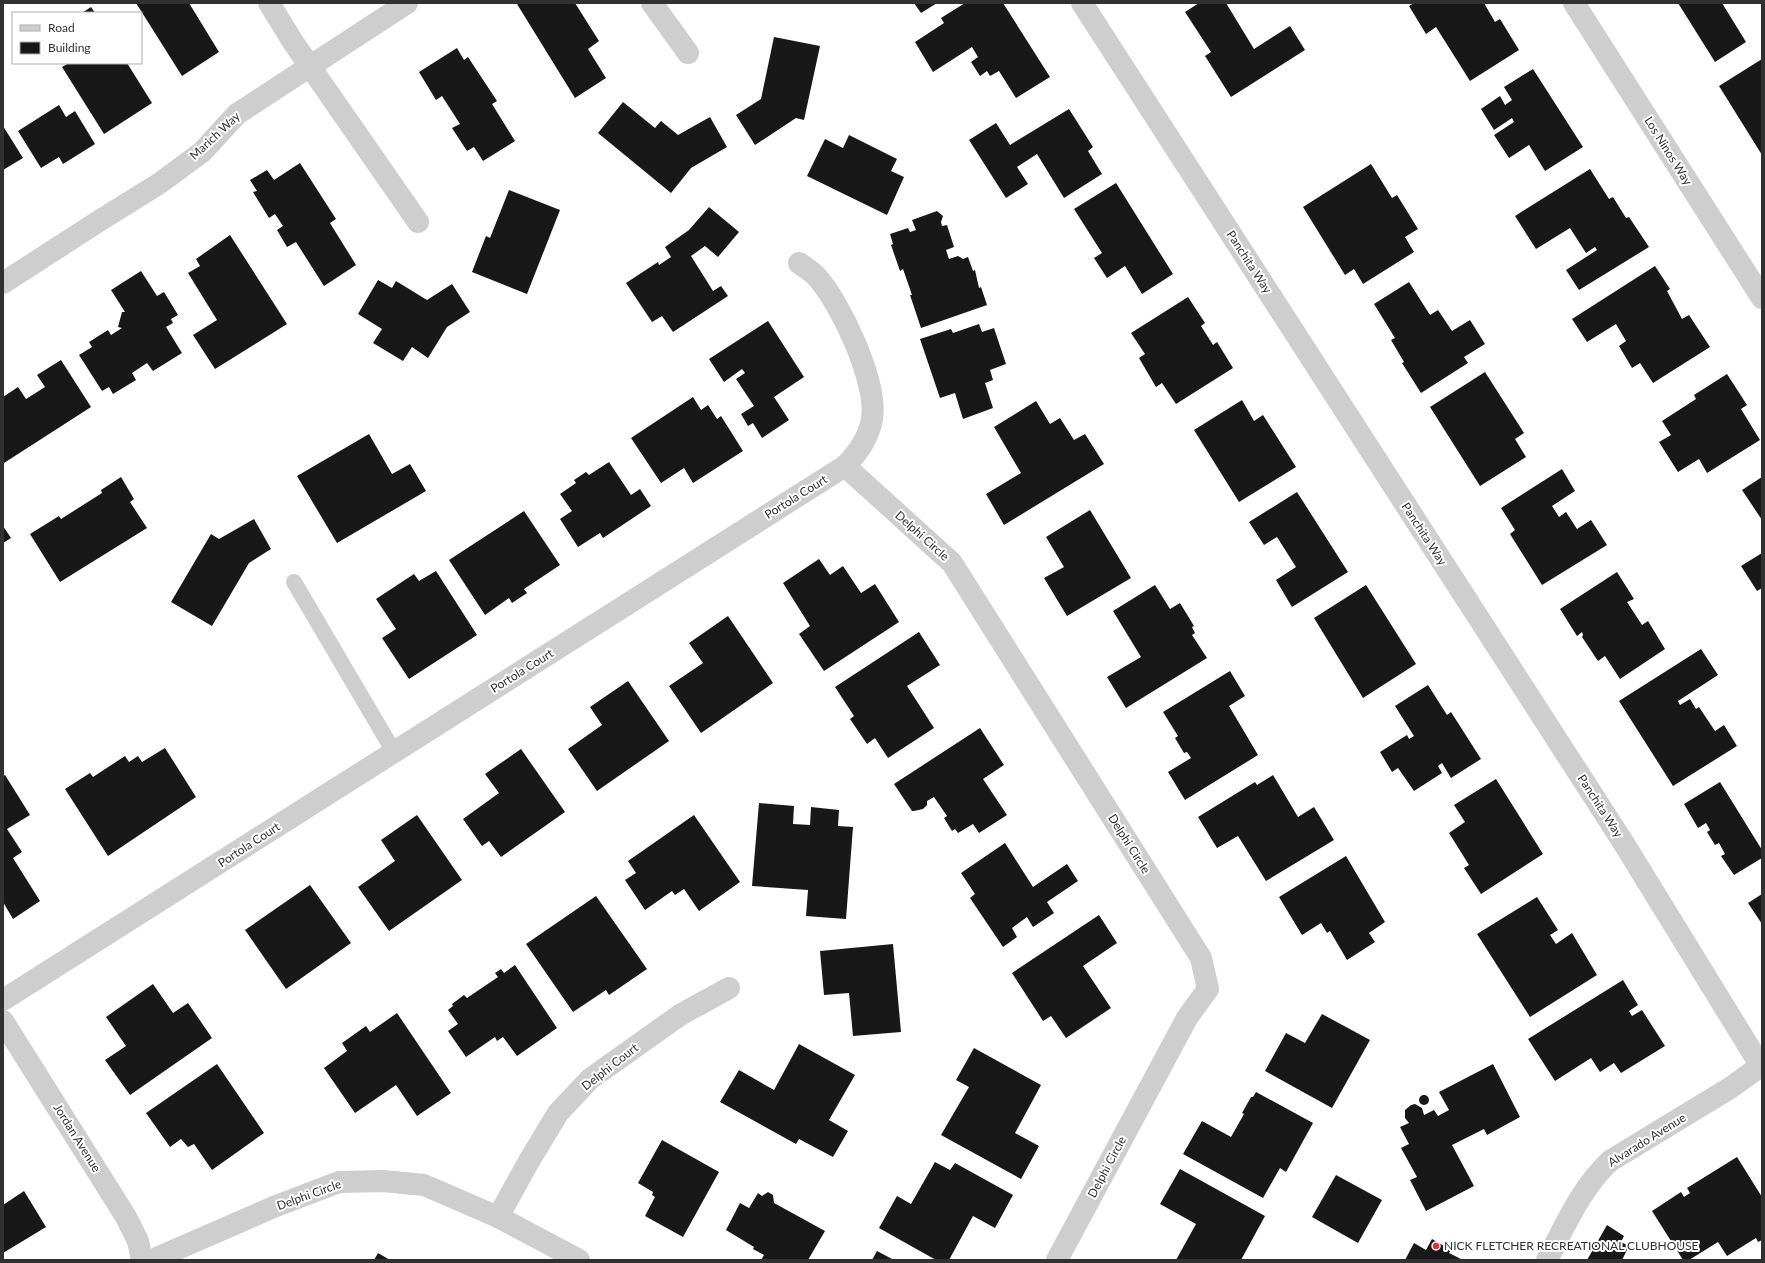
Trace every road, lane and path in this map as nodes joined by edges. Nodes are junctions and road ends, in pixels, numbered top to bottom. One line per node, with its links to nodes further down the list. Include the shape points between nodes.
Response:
1 (269, 3): 7 (street)
2 (407, 3): 7 (street, Marich Way)
3 (652, 3): 6 (street)
4 (1082, 3): 18 (street, Panchita Way, via 1623,842)
5 (1574, 3): 11 (street, Los Ninos Way)
6 (688, 53)
7 (311, 66): 8 (street); 10 (street, Marich Way, via 237,114 202,152 160,183)
8 (418, 222)
9 (799, 263): 12 (street, Portola Court, via 816,276 825,288 850,331 858,347 872,399 872,419 866,437 857,454)
10 (3, 283)
11 (1762, 298)
12 (845, 466): 14 (street, Portola Court); 23 (street, Delphi Circle, via 952,563 1201,958 1208,989 1187,1018)
13 (294, 582): 14 (lane)
14 (394, 752): 16 (street, Portola Court)
15 (728, 988): 19 (street, Delphi Court, via 680,1015 590,1079 558,1113)
16 (3, 1000)
17 (3, 1021): 20 (street, Jordan Avenue, via 126,1216 138,1241)
18 (1762, 1066): 24 (street, Alvarado Avenue, via 1610,1162 1597,1173 1586,1188)
19 (498, 1217): 21 (street, Delphi Circle, via 424,1185 383,1181 339,1182 276,1206); 22 (street, Delphi Circle)
20 (142, 1260)
21 (152, 1260)
22 (579, 1260)
23 (1057, 1260)
24 (1547, 1260)

